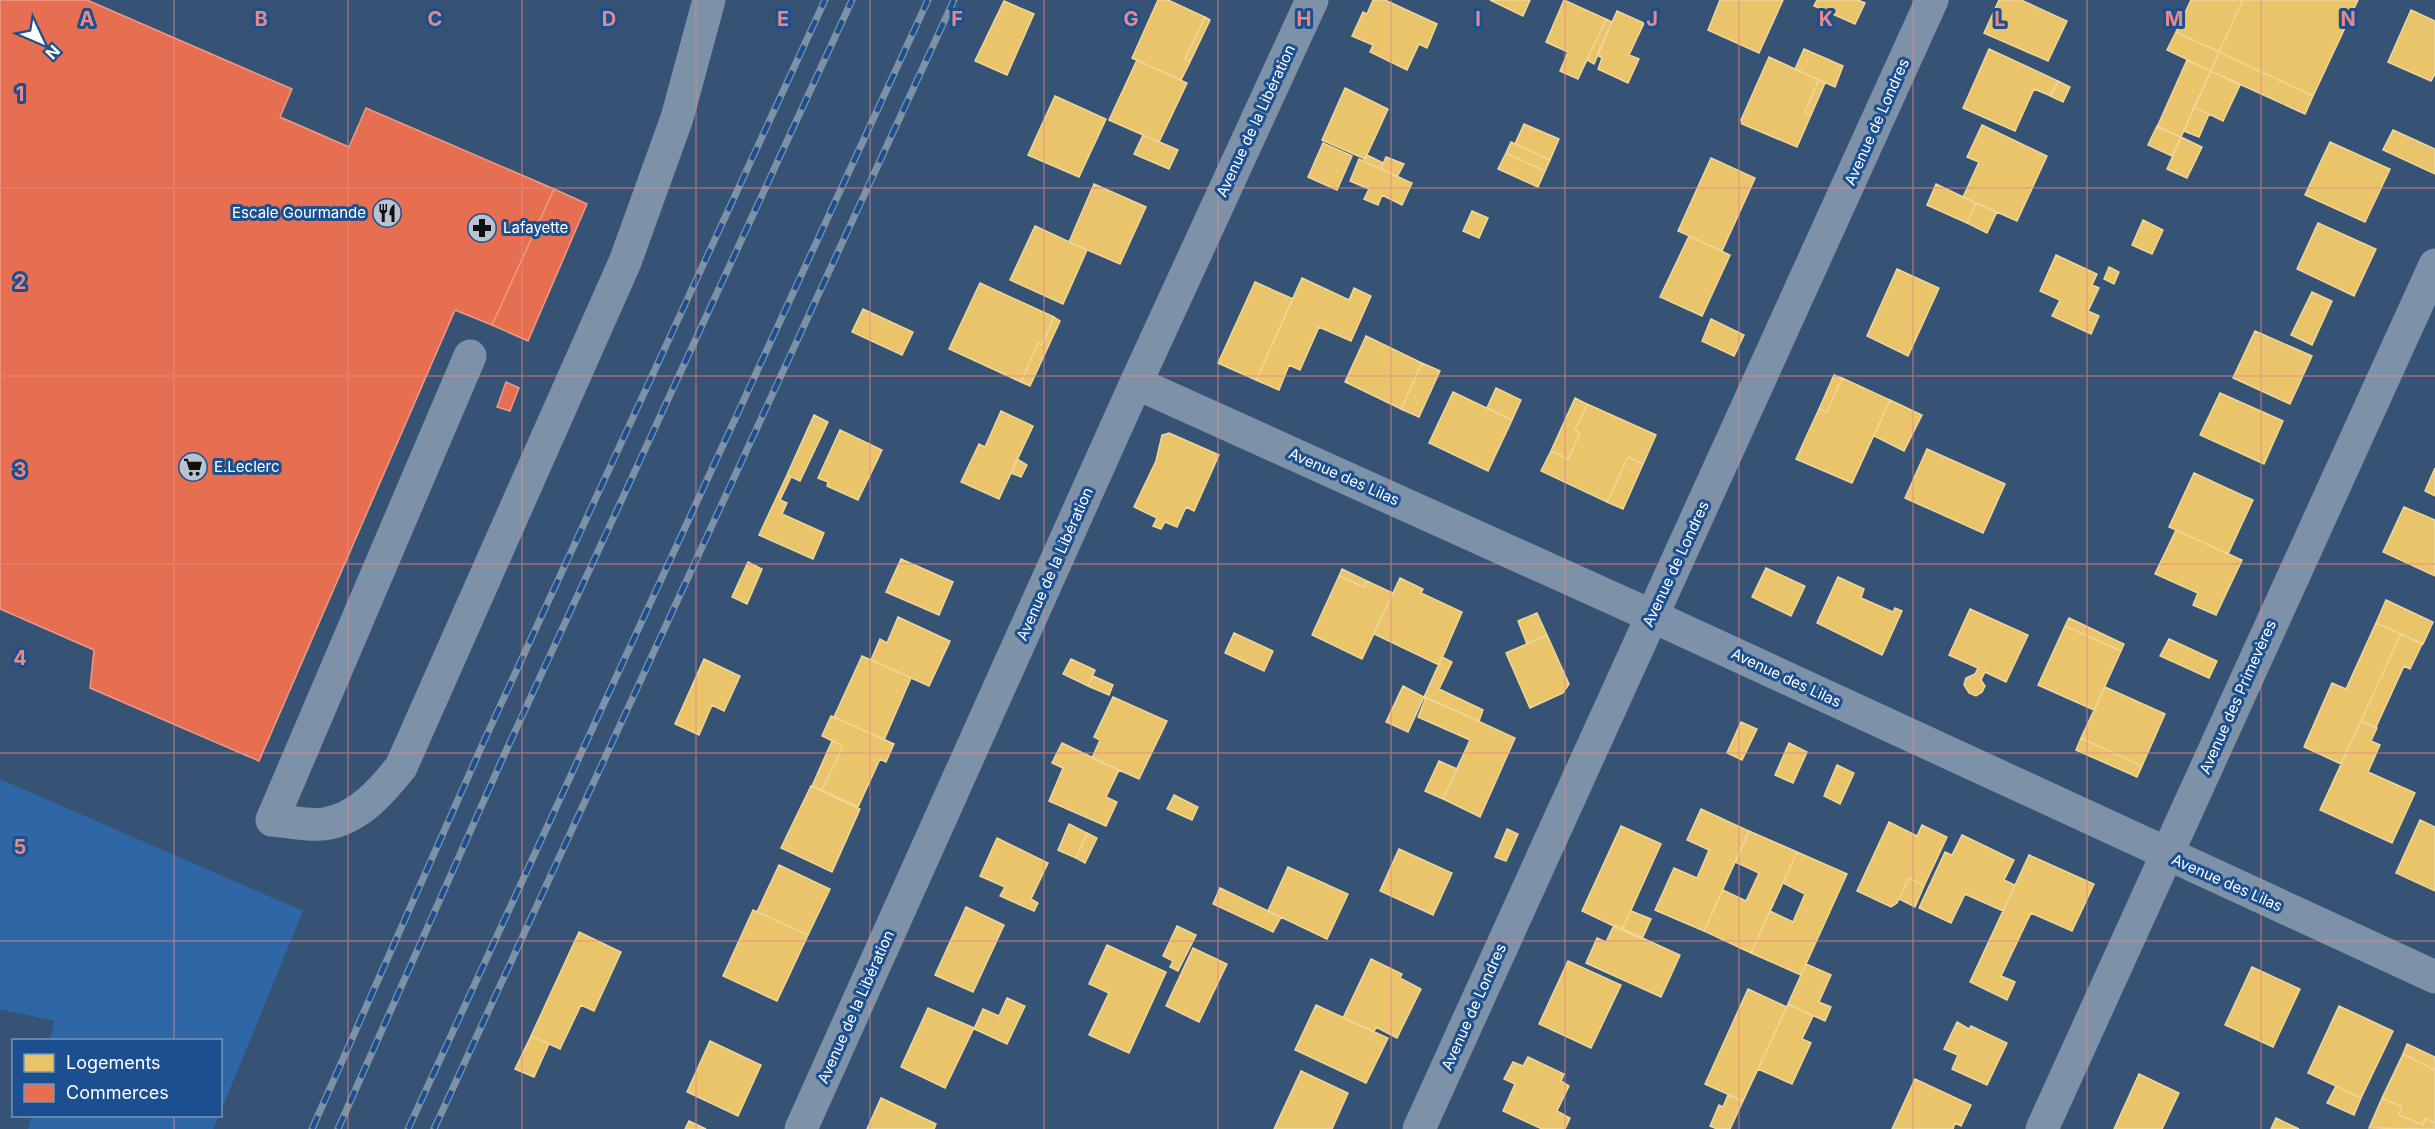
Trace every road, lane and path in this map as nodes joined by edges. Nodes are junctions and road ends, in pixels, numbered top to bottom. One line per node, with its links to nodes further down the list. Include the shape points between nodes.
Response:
1 (709, 0): 5 (street, via 677,118 625,262 401,766 380,793 354,814 323,824 272,820)
2 (1311, 0): 6 (street, Avenue de la Libération)
3 (1932, 0): 7 (street, Avenue de Londres)
4 (2435, 266): 8 (street, Avenue des Primevères)
5 (470, 356)
6 (1136, 383): 7 (street, Avenue des Lilas); 10 (street, Avenue de la Libération)
7 (1652, 616): 8 (street, Avenue des Lilas); 11 (street, Avenue de Londres)
8 (2166, 855): 9 (street, Avenue des Lilas); 12 (street, Avenue des Primevères)
9 (2435, 977)
10 (801, 1129)
11 (1419, 1129)
12 (2042, 1129)

